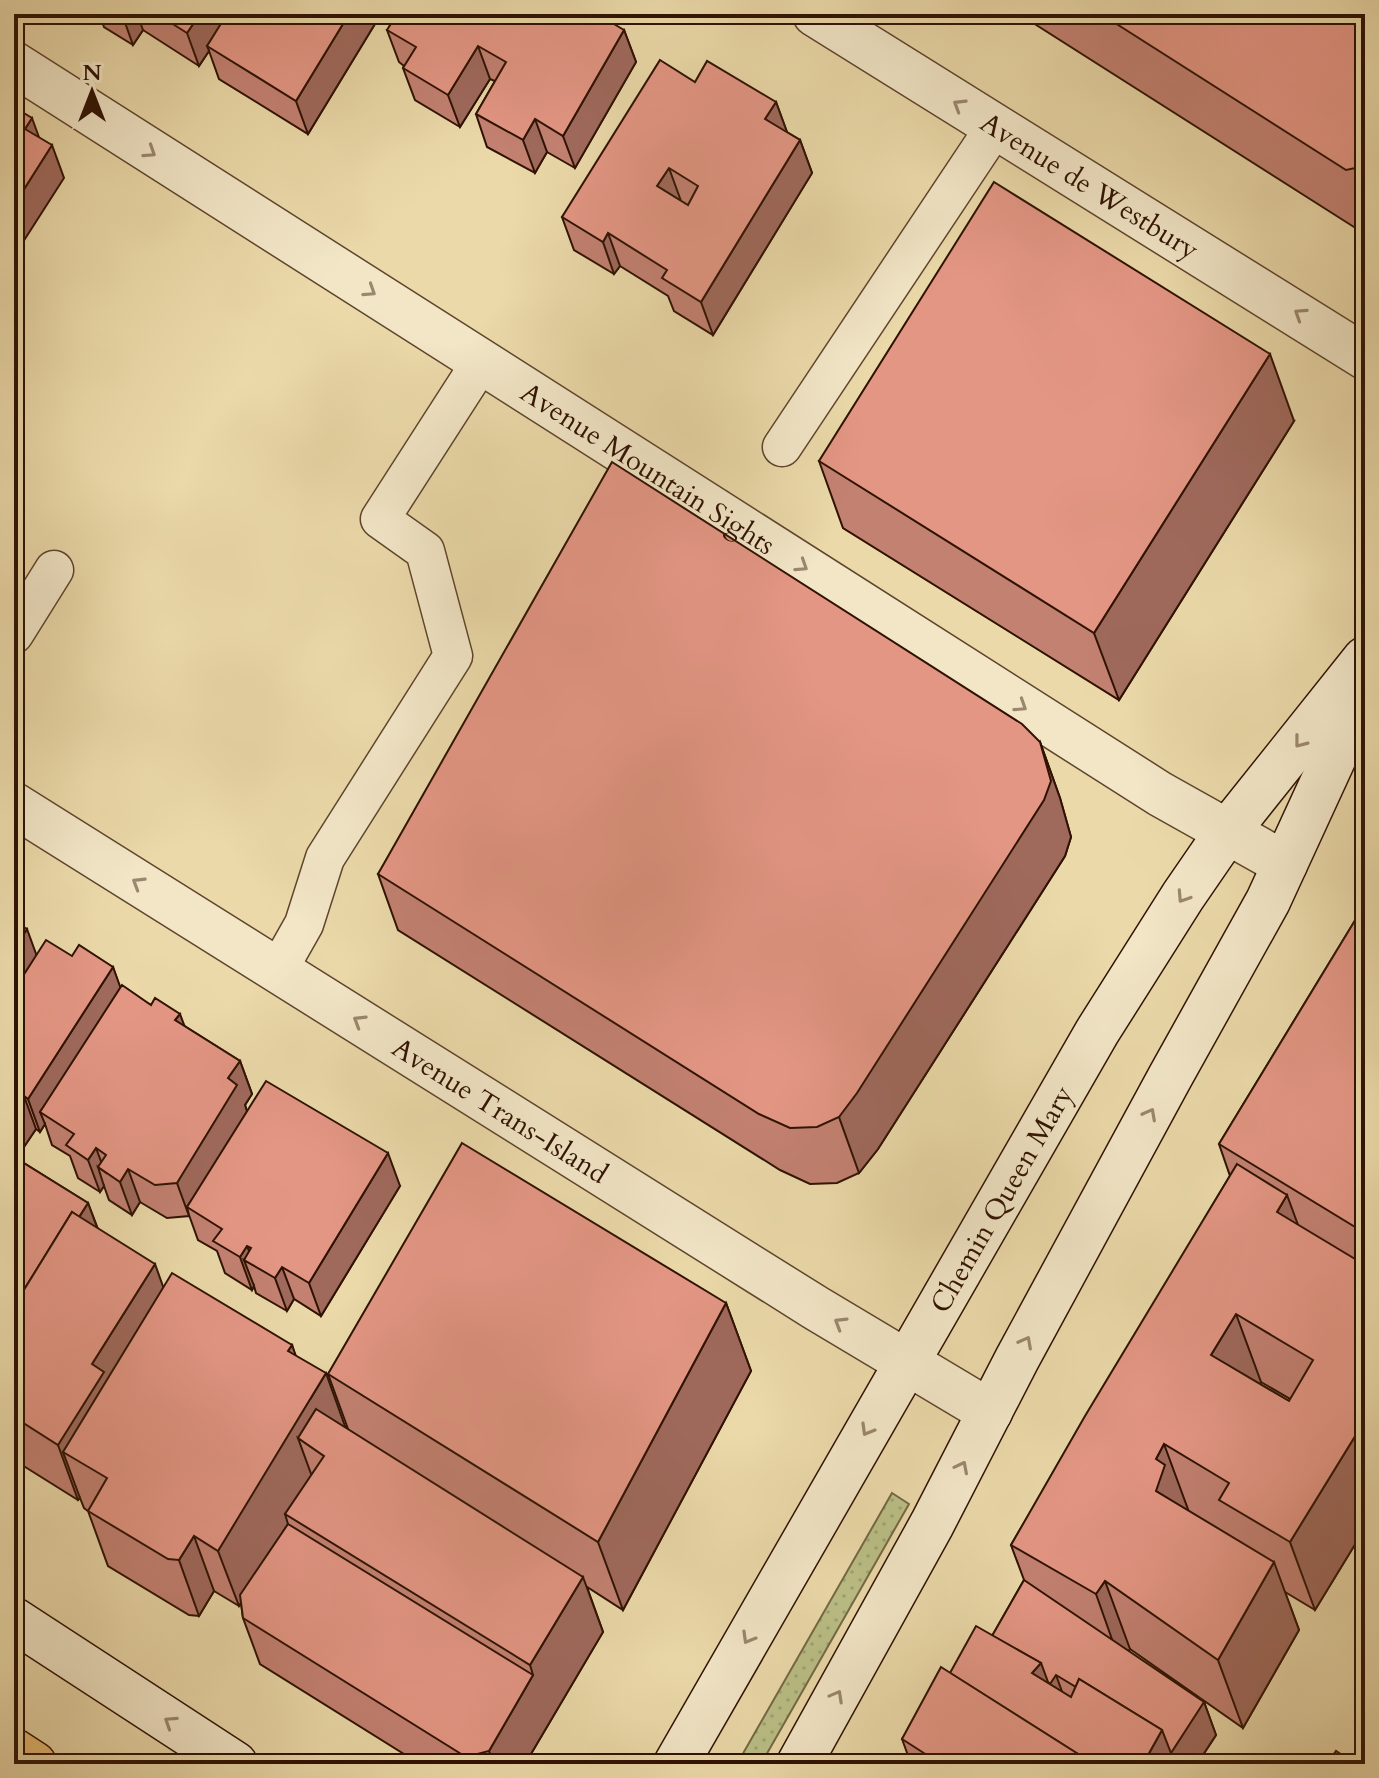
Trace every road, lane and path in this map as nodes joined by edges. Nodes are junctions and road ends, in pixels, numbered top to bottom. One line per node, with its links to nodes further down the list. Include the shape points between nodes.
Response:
1 (815, 14): 3 (street, Avenue de Westbury, one-way to 1)
2 (14, 64): 5 (street, Avenue Mountain Sights, one-way to 5)
3 (995, 127): 4 (street, Avenue de Westbury, one-way to 3); 6 (lane)
4 (1365, 357)
5 (481, 362): 12 (street, Avenue Mountain Sights, one-way to 12); 14 (lane, via 380,519 425,551 453,656 325,858 304,924)
6 (782, 447)
7 (54, 570): 8 (lane)
8 (14, 634)
9 (1365, 659): 12 (street, Chemin Queen Mary, one-way to 12)
10 (1365, 690): 13 (street)
11 (14, 805): 14 (street, Avenue Trans-Island, one-way to 11)
12 (1227, 832): 13 (street, Avenue Mountain Sights); 15 (street, Chemin Queen Mary, one-way to 15, via 1097,1032)
13 (1285, 864): 16 (street, one-way to 13)
14 (278, 970): 15 (street, Avenue Trans-Island, one-way to 14)
15 (907, 1363): 16 (street, Avenue Trans-Island); 21 (street, Chemin Queen Mary, one-way to 21)
16 (990, 1412): 22 (street, one-way to 16)
17 (14, 1620): 20 (street, one-way to 17)
18 (14, 1751): 19 (highway)
19 (34, 1764)
20 (235, 1764)
21 (676, 1764)
22 (799, 1764)

